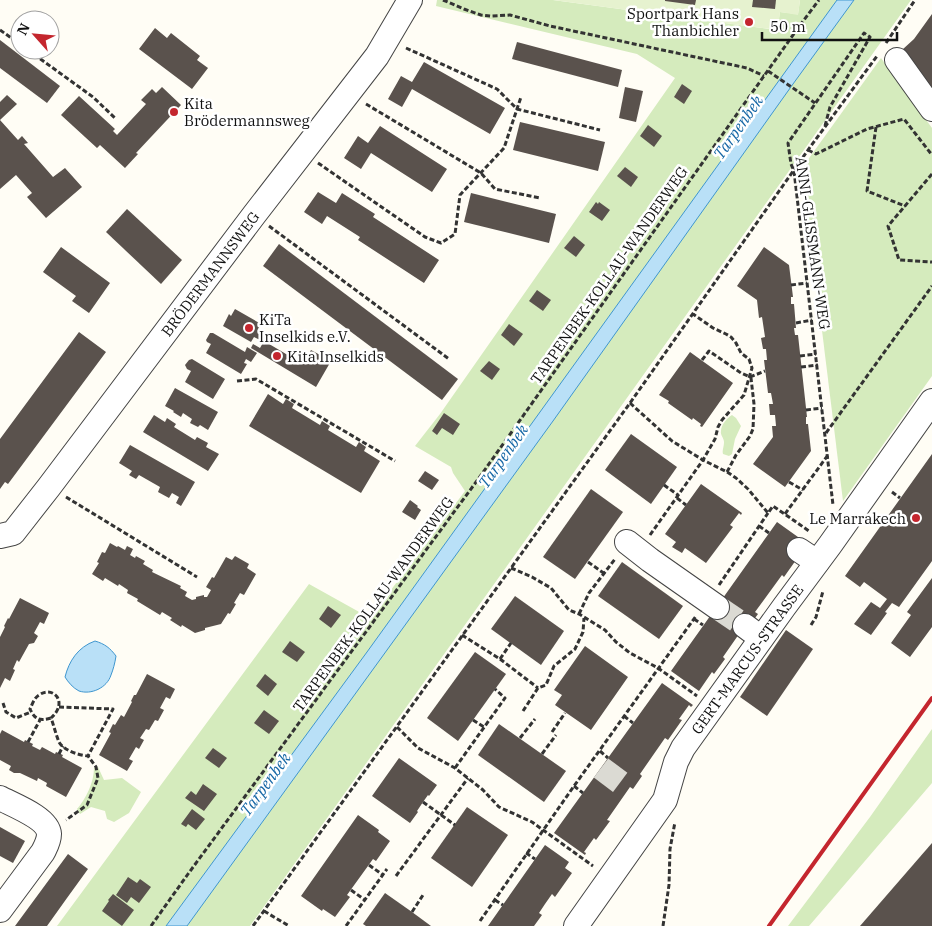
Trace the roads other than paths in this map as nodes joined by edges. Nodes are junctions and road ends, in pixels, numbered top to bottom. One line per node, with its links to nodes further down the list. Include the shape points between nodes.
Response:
1 (410, 0): 5 (street, BRÖDERMANNSWEG, via 377,56 49,487)
2 (888, 51): 3 (street)
3 (932, 108)
4 (932, 401): 10 (street, GERT-MARCUS-STRASSE, via 843,527 808,556 753,632 712,707 683,748 665,800)
5 (7, 535)
6 (633, 547): 7 (street)
7 (712, 603)
8 (0, 798): 9 (street, via 36,816 49,832 43,852)
9 (0, 910)
10 (576, 926)

